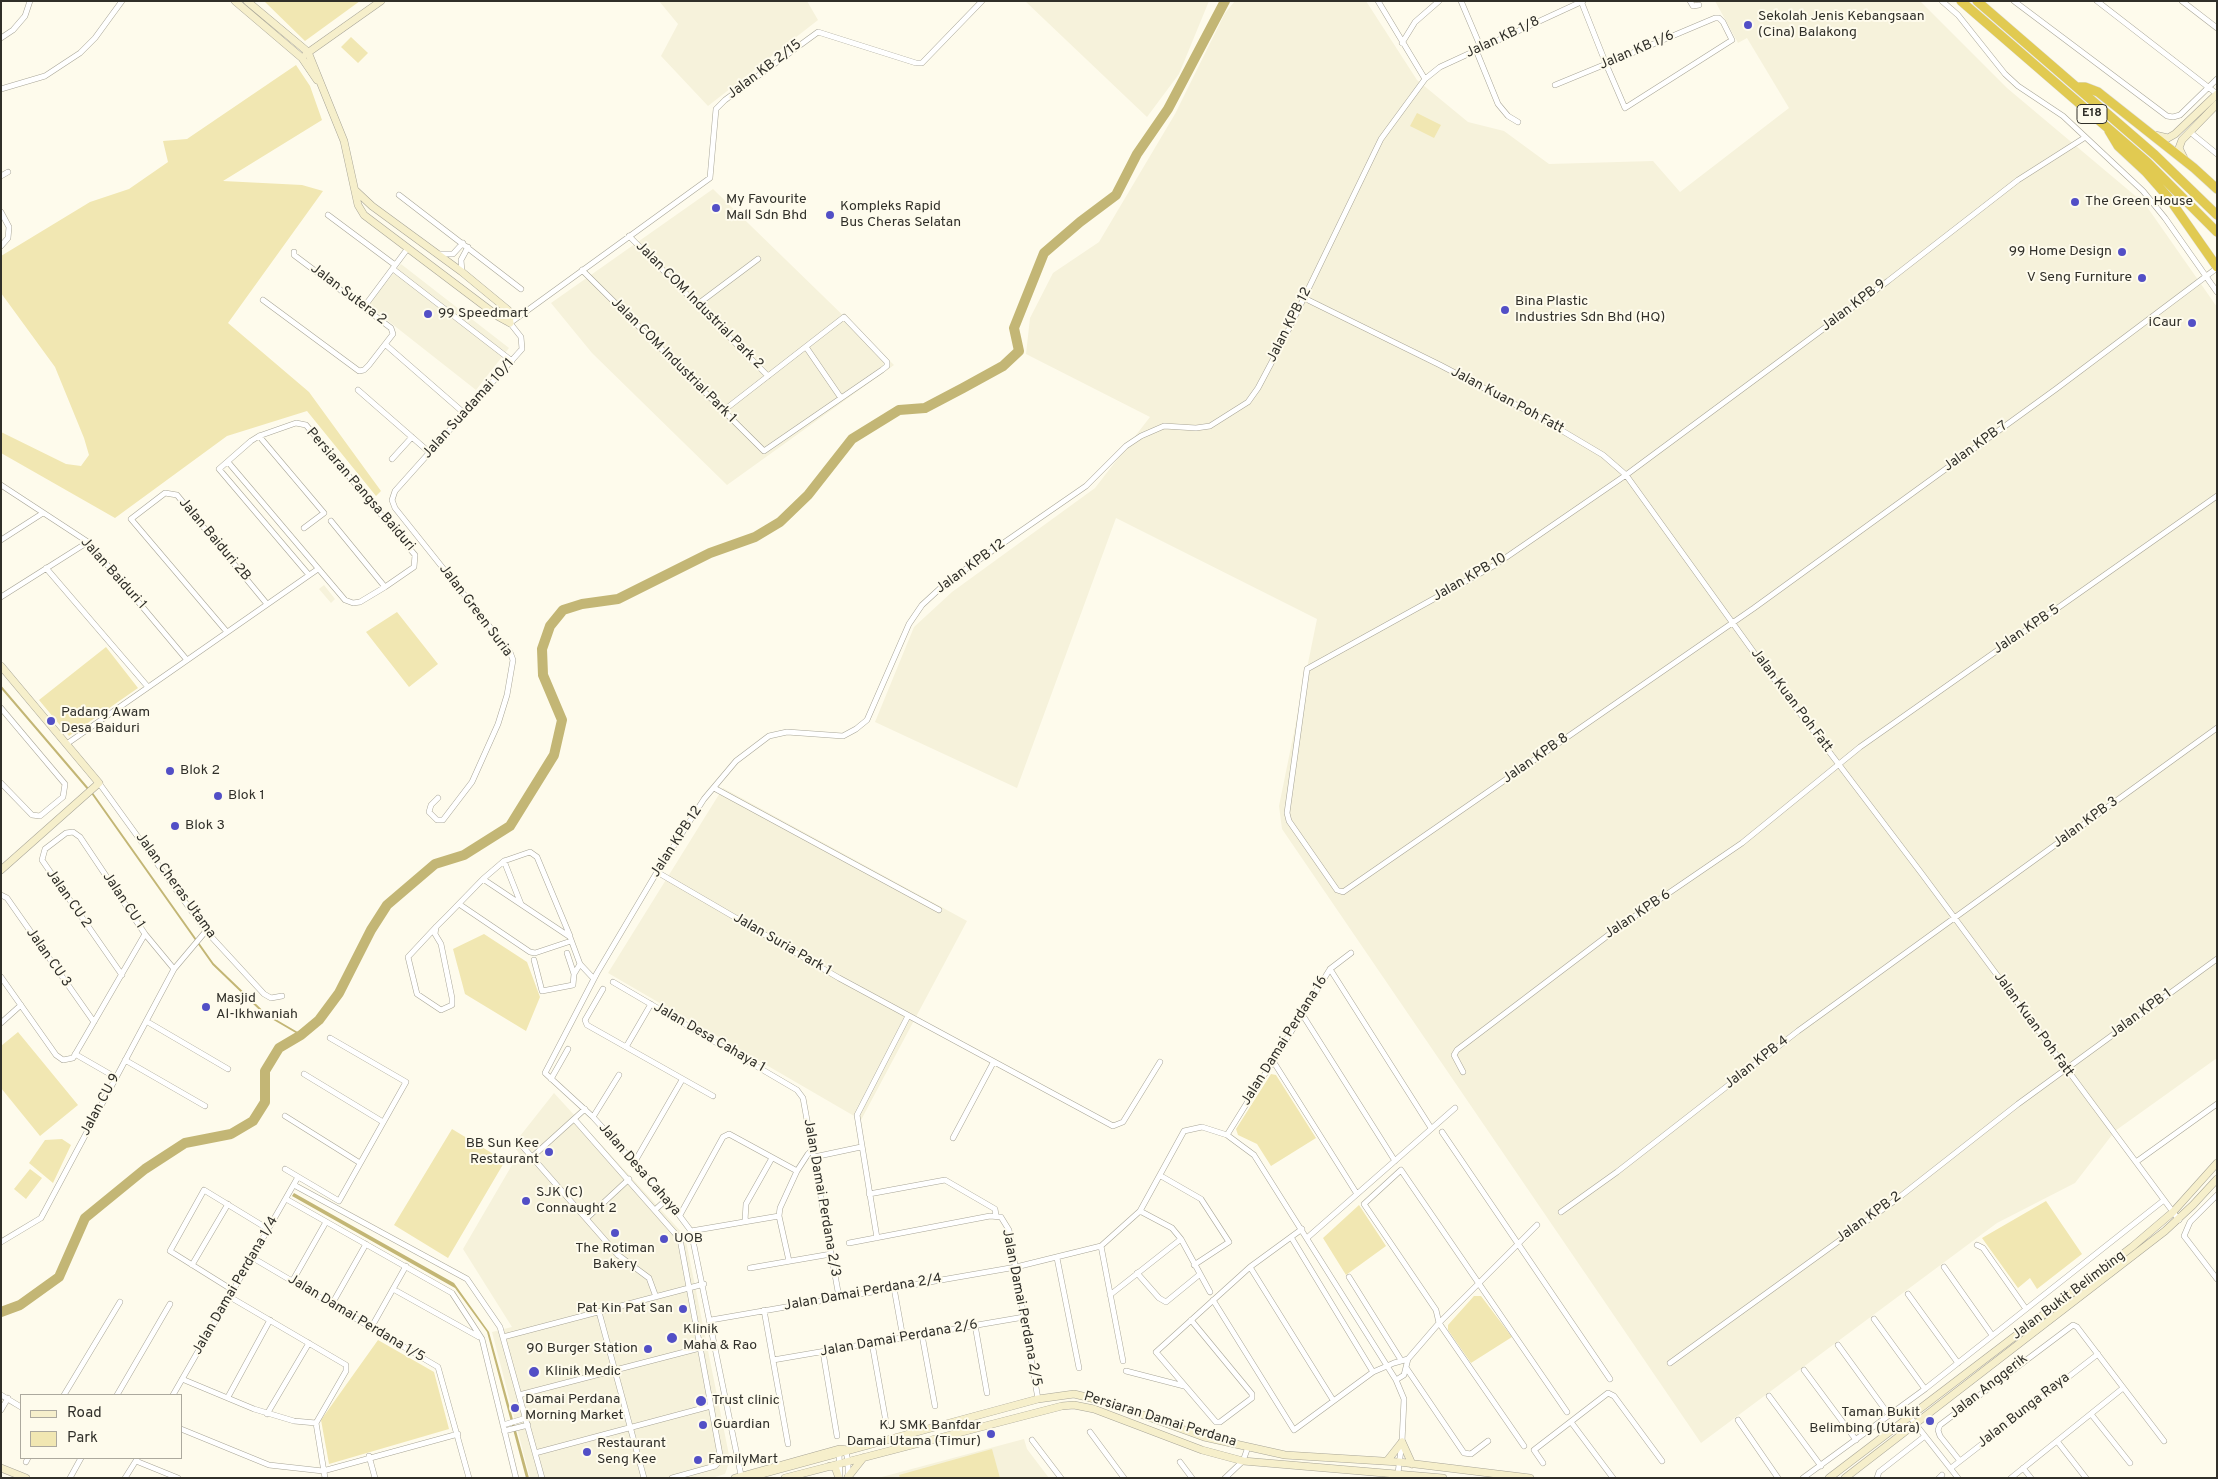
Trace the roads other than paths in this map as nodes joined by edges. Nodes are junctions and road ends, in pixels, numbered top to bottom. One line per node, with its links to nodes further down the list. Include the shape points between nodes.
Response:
1 (30, 1): 22 (street, via 25,16)
2 (122, 1): 34 (street, via 80,54 45,76)
3 (235, 1): 26 (main road)
4 (247, 1): 25 (main road)
5 (381, 1): 25 (main road)
6 (982, 1): 53 (street, Jalan KB 2/15, via 922,62 916,63 824,32 811,35 716,109 710,178)
7 (1378, 1): 23 (street)
8 (1439, 1): 23 (street, via 1415,22)
9 (1461, 1): 24 (street)
10 (1690, 1): 18 (street, via 1693,6)
11 (1942, 1): 41 (street, via 1958,15 2005,74 2056,110)
12 (1961, 1): 38 (highway, E18)
13 (1977, 1): 32 (highway, E18)
14 (2014, 1): 33 (street, via 2167,116 2180,115)
15 (2098, 1): 33 (street)
16 (2182, 1): 20 (street)
17 (1582, 2): 24 (street, Jalan KB 1/8); 27 (street)
18 (1699, 5)
19 (2217, 18): 20 (street)
20 (2211, 23): 21 (street)
21 (2217, 28)
22 (1, 38)
23 (1402, 43): 28 (street)
24 (1478, 49): 28 (street, Jalan KB 1/8, via 1440,67); 37 (street, via 1498,104)
25 (308, 52): 26 (main road); 30 (main road)
26 (302, 58): 30 (main road)
27 (1606, 64): 27 (street, Jalan KB 1/6, via 1719,18 1732,40 1625,108); 31 (street, Jalan KB 1/6)
28 (1425, 79): 68 (street, Jalan KPB 12, via 1381,139)
29 (2217, 79): 33 (street)
30 (320, 85): 47 (main road, via 344,141)
31 (1555, 85)
32 (2077, 87): 39 (highway, via 2098,92); 51 (highway, E18, via 2161,160)
33 (2208, 87): 35 (street)
34 (1, 89)
35 (2217, 94): 39 (main road, via 2168,138)
36 (2217, 104): 40 (main road)
37 (1518, 122)
38 (2108, 128): 52 (highway, E18, via 2178,191); 62 (highway, via 2118,146 2168,197)
39 (2146, 131): 43 (highway)
40 (2190, 132): 42 (street); 43 (main road, via 2179,148 2181,155)
41 (2084, 138): 65 (street, via 2143,191); 86 (street, Jalan KPB 9, via 2011,186)
42 (2217, 154)
43 (2194, 168): 46 (highway)
44 (8, 172): 45 (street)
45 (1, 176)
46 (2217, 189)
47 (356, 191): 57 (main road, via 358,205 364,215); 59 (main road, Jalan Suadamai 10/1)
48 (399, 195): 54 (street)
49 (1, 212): 55 (street, via 9,227 8,238)
50 (328, 215): 61 (street)
51 (2217, 215)
52 (2217, 232)
53 (629, 236): 63 (street, Jalan KB 2/15); 70 (street, Jalan COM Industrial Park 2)
54 (463, 243): 56 (street); 59 (street, via 453,254)
55 (1, 246)
56 (468, 247): 64 (street, via 461,260); 66 (street)
57 (408, 248): 61 (street); 72 (main road)
58 (294, 252): 71 (street, Jalan Sutera 2)
59 (437, 254): 64 (main road, Jalan Suadamai 10/1)
60 (758, 259): 70 (street)
61 (393, 265): 71 (street); 75 (street)
62 (2217, 268): 65 (street, Jalan KPB 7)
63 (582, 270): 72 (street, Jalan KB 2/15); 79 (street, Jalan COM Industrial Park 1)
64 (462, 272): 72 (main road, Jalan Suadamai 10/1, via 508,310)
65 (2206, 276): 67 (street); 101 (street, Jalan KPB 7)
66 (521, 289)
67 (2217, 292)
68 (1304, 298): 86 (street, Jalan Kuan Poh Fatt, via 1530,412 1603,455); 112 (street, Jalan KPB 12, via 1258,388 1243,406 1210,426 1164,426 1141,436 1126,446 1086,486 974,561 933,594 909,624 867,720 843,736 786,732 769,736 736,761)
69 (263, 300): 73 (street, Jalan Sutera 2, via 359,371 369,365)
70 (698, 304): 76 (street, Jalan COM Industrial Park 2)
71 (364, 307): 73 (street, Jalan Sutera 2, via 391,328 393,334)
72 (510, 323): 75 (street, Jalan Suadamai 10/1, via 520,337 522,349)
73 (386, 345): 80 (street)
74 (806, 347): 76 (street); 78 (street); 78 (street, via 844,317 887,362 887,366)
75 (512, 361): 80 (street, Jalan Suadamai 10/1)
76 (768, 376): 79 (street)
77 (358, 390): 82 (street)
78 (841, 398): 79 (street, Jalan COM Industrial Park 1, via 764,451)
79 (723, 410)
80 (464, 413): 83 (street, Jalan Suadamai 10/1)
81 (259, 436): 85 (street); 92 (street, via 324,512); 98 (street, Persiaran Pangsa Baiduri, via 296,423 306,426 415,554 414,567)
82 (412, 438): 83 (street); 84 (street)
83 (429, 452): 88 (street, Jalan Suadamai 10/1)
84 (392, 459)
85 (228, 462): 96 (street); 97 (street, via 219,469)
86 (1626, 475): 101 (street, Jalan Kuan Poh Fatt); 119 (street, Jalan KPB 10, via 1495,565 1307,669 1287,814)
87 (1, 485): 90 (street, Jalan Baiduri 1)
88 (395, 491): 113 (street, Jalan Green Suria, via 392,500 395,508 512,655 507,694 498,724 469,788 443,820 437,820 429,812)
89 (2217, 496): 109 (street, Jalan KPB 5)
90 (44, 512): 93 (street); 94 (street, Jalan Baiduri 1)
91 (331, 521): 98 (street)
92 (304, 528)
93 (1, 540)
94 (88, 542): 95 (street); 103 (street, Jalan Baiduri 1)
95 (46, 568): 99 (street); 105 (street)
96 (318, 569): 97 (street); 98 (street, via 345,600 353,604)
97 (309, 575): 100 (street)
98 (386, 587)
99 (1, 596)
100 (267, 604): 102 (street); 102 (street, Jalan Baiduri 2B, via 177,495 165,494 131,519)
101 (1733, 623): 109 (street, Jalan Kuan Poh Fatt); 119 (street, Jalan KPB 8)
102 (227, 632): 103 (street)
103 (187, 660): 105 (street)
104 (1, 666): 108 (main road)
105 (148, 687): 108 (street)
106 (1, 708): 110 (street, via 65,784 64,797 40,816 32,816)
107 (2217, 728): 124 (street, Jalan KPB 3)
108 (68, 743): 111 (main road)
109 (1838, 764): 124 (street, Jalan Kuan Poh Fatt); 160 (street, Jalan KPB 6, via 1742,843 1619,927 1457,1050 1454,1055)
110 (1, 783)
111 (99, 783): 116 (main road); 126 (street, Jalan Cheras Utama)
112 (714, 788): 117 (street, Jalan KPB 12); 123 (street)
113 (438, 798)
114 (73, 832): 127 (street, Jalan CU 1, via 80,837); 136 (street, Jalan CU 2, via 45,850 42,860)
115 (504, 861): 118 (street); 122 (street); 128 (street, via 530,852 534,854)
116 (3, 865)
117 (657, 872): 139 (street, Jalan KPB 12); 146 (street, Jalan Suria Park 1)
118 (483, 879): 121 (street); 122 (street)
119 (1339, 892)
120 (1, 895): 148 (street, Jalan CU 3, via 7,898)
121 (459, 904): 125 (street); 128 (street, via 535,954)
122 (521, 905): 128 (street)
123 (939, 910)
124 (1954, 917): 159 (street, Jalan Kuan Poh Fatt); 208 (street, Jalan KPB 4)
125 (436, 927): 125 (street, via 435,934 441,944 452,998 452,1005 445,1010 417,994 408,957)
126 (206, 931): 134 (street, Jalan CU 9); 142 (street, Jalan Cheras Utama, via 264,994 271,998)
127 (145, 934): 134 (street, Jalan CU 1); 136 (street)
128 (570, 939): 133 (street)
129 (568, 953): 137 (street)
130 (1351, 953): 135 (street, Jalan Damai Perdana 16)
131 (2217, 959): 159 (street, Jalan KPB 1)
132 (534, 960): 137 (street, via 542,990 573,985)
133 (580, 964): 137 (street); 139 (street)
134 (174, 969): 147 (street, Jalan CU 9)
135 (1330, 969): 145 (street, Jalan Damai Perdana 16); 177 (street)
136 (122, 974): 148 (street)
137 (574, 974)
138 (1, 976): 144 (street)
139 (594, 979): 161 (street, Jalan KPB 12)
140 (613, 982): 143 (street, Jalan Desa Cahaya 1)
141 (603, 988): 151 (street, via 585,1020 587,1025)
142 (282, 996)
143 (650, 1004): 151 (street); 168 (street, Jalan Desa Cahaya 1, via 798,1090)
144 (21, 1005): 149 (street); 153 (street, via 56,1055 63,1060)
145 (1302, 1014): 155 (street, Jalan Damai Perdana 16); 187 (street)
146 (908, 1016): 157 (street, Jalan Suria Park 1); 182 (street, via 857,1115)
147 (146, 1021): 154 (street, Jalan CU 9); 158 (street)
148 (94, 1022): 153 (street)
149 (1, 1023)
150 (330, 1038): 176 (street, via 406,1082)
151 (626, 1047): 166 (street)
152 (568, 1050): 165 (street)
153 (74, 1056): 164 (street)
154 (125, 1060): 164 (street, Jalan CU 9); 170 (street)
155 (1273, 1061): 179 (street, Jalan Damai Perdana 16); 200 (street)
156 (1160, 1062): 157 (street, Jalan Suria Park 1, via 1123,1122 1113,1126)
157 (992, 1063): 180 (street)
158 (228, 1069)
159 (2066, 1069): 188 (street, Jalan Kuan Poh Fatt); 291 (street, Jalan KPB 2, via 1897,1199)
160 (1463, 1072)
161 (545, 1073): 165 (street, Jalan Desa Cahaya)
162 (304, 1074): 176 (street)
163 (619, 1075): 174 (street)
164 (115, 1077): 225 (street, Jalan CU 9, via 41,1218)
165 (551, 1079): 172 (street, Jalan Desa Cahaya)
166 (682, 1080): 167 (street); 190 (street)
167 (713, 1096)
168 (803, 1098): 183 (street, Jalan Damai Perdana 2/3)
169 (2217, 1104): 188 (street)
170 (205, 1106)
171 (1455, 1108): 177 (street)
172 (585, 1109): 174 (street, Jalan Desa Cahaya); 175 (street)
173 (285, 1116): 189 (street)
174 (593, 1117): 190 (street, Jalan Desa Cahaya)
175 (575, 1120): 184 (street); 196 (street)
176 (383, 1122): 189 (street)
177 (1431, 1128): 187 (street)
178 (1442, 1132): 227 (street)
179 (1227, 1135): 194 (street, via 1198,1126 1184,1131); 219 (street, via 1254,1155)
180 (953, 1138)
181 (517, 1140): 184 (street)
182 (861, 1147): 185 (street); 199 (street)
183 (812, 1150): 185 (street, Jalan Damai Perdana 2/3); 193 (street)
184 (532, 1157): 213 (street)
185 (814, 1157): 231 (street, Jalan Damai Perdana 2/3)
186 (772, 1158): 193 (street); 210 (street, via 729,1134 724,1137); 215 (street, via 746,1204)
187 (1395, 1161): 200 (street)
188 (2136, 1162): 204 (street, Jalan Kuan Poh Fatt)
189 (360, 1163): 195 (street, via 339,1202)
190 (634, 1163): 203 (street, Jalan Desa Cahaya)
191 (2217, 1163): 209 (main road, Jalan Bukit Belimbing)
192 (285, 1169): 195 (street)
193 (797, 1171): 211 (street)
194 (1161, 1176): 207 (street); 236 (street, via 1201,1199 1229,1242)
195 (298, 1177): 198 (street, Jalan Damai Perdana 1/4)
196 (629, 1179): 206 (street); 213 (street)
197 (2217, 1179): 214 (main road, Jalan Bukit Belimbing)
198 (293, 1187): 202 (street, Jalan Damai Perdana 1/4); 278 (street, via 468,1279)
199 (870, 1194): 212 (street, via 945,1180 995,1209); 222 (street)
200 (1357, 1194): 223 (street)
201 (2217, 1195): 244 (street, via 2190,1222 2184,1236)
202 (287, 1197): 216 (street); 218 (street, Jalan Damai Perdana 1/4)
203 (667, 1199): 206 (street); 210 (street, Jalan Desa Cahaya)
204 (2164, 1200): 209 (street, Jalan Kuan Poh Fatt); 265 (street)
205 (228, 1204): 218 (street); 235 (street); 235 (street, via 204,1190 170,1251)
206 (656, 1209): 251 (street, via 680,1239)
207 (1140, 1211): 224 (street, via 1172,1228); 230 (street)
208 (1561, 1212)
209 (2173, 1212): 214 (street, Jalan Kuan Poh Fatt); 327 (main road, Jalan Bukit Belimbing)
210 (680, 1215): 220 (street, Jalan Desa Cahaya)
211 (779, 1216): 215 (street); 234 (street)
212 (999, 1216): 222 (street); 238 (street, Jalan Damai Perdana 2/5, via 1009,1230)
213 (587, 1218): 259 (street, via 618,1255 644,1274)
214 (2179, 1220): 334 (main road, Jalan Bukit Belimbing)
215 (745, 1221): 220 (street)
216 (326, 1222): 228 (street); 248 (street)
217 (1537, 1225): 227 (street)
218 (268, 1229): 232 (street, Jalan Damai Perdana 1/4)
219 (1302, 1229): 221 (street); 223 (street)
220 (691, 1231): 250 (street, Jalan Desa Cahaya)
221 (1290, 1237): 239 (street); 299 (street)
222 (877, 1238): 226 (street)
223 (1307, 1238): 293 (street)
224 (1180, 1239): 236 (street); 243 (street)
225 (1, 1242)
226 (849, 1243)
227 (1518, 1243): 249 (street); 301 (street)
228 (366, 1244): 237 (street); 264 (street)
229 (1977, 1245): 265 (street, via 1983,1248)
230 (1100, 1246): 233 (street, Jalan Damai Perdana 2/4); 257 (street)
231 (831, 1254): 234 (street); 260 (street, Jalan Damai Perdana 2/3)
232 (252, 1258): 248 (street, Jalan Damai Perdana 1/5); 254 (street, Jalan Damai Perdana 1/4)
233 (1058, 1258): 238 (street, Jalan Damai Perdana 2/4); 294 (street)
234 (789, 1261): 241 (street)
235 (192, 1265): 254 (street)
236 (1194, 1265): 245 (street)
237 (406, 1266): 253 (street); 280 (street, via 452,1294)
238 (1016, 1267): 252 (street, Jalan Damai Perdana 2/4); 268 (street, Jalan Damai Perdana 2/5)
239 (1250, 1267): 261 (street); 316 (street)
240 (1944, 1267): 277 (street)
241 (750, 1268)
242 (2217, 1269): 244 (street)
243 (1137, 1273): 245 (street, via 1159,1298 1169,1301); 257 (street)
244 (2212, 1274): 247 (street)
245 (1199, 1275): 255 (street)
246 (1349, 1277): 288 (street)
247 (2217, 1279)
248 (292, 1280): 264 (street, Jalan Damai Perdana 1/5)
249 (1479, 1282): 273 (street); 273 (street, via 1401,1170 1364,1204 1436,1310); 323 (street)
250 (704, 1284): 251 (street); 271 (street, Jalan Desa Cahaya)
251 (689, 1288): 259 (street); 284 (street)
252 (894, 1288): 260 (street, Jalan Damai Perdana 2/4); 279 (street)
253 (393, 1290): 275 (street); 280 (street)
254 (234, 1291): 258 (street, Jalan Damai Perdana 1/4)
255 (1210, 1292)
256 (1908, 1294): 292 (street)
257 (1110, 1295): 290 (street)
258 (230, 1297): 270 (street); 300 (street, Jalan Damai Perdana 1/4)
259 (656, 1297): 267 (street)
260 (839, 1298): 266 (street, Jalan Damai Perdana 2/4)
261 (1213, 1300): 272 (street); 316 (street, via 1294,1430)
262 (120, 1302): 307 (street)
263 (170, 1304): 308 (street)
264 (332, 1304): 275 (street, Jalan Damai Perdana 1/5)
265 (2026, 1309): 277 (street)
266 (764, 1310): 271 (street, Jalan Damai Perdana 2/4); 287 (street)
267 (599, 1312): 278 (street); 295 (street)
268 (1024, 1317): 274 (street, Jalan Damai Perdana 2/6); 315 (street, Jalan Damai Perdana 2/5)
269 (1874, 1319): 305 (street)
270 (270, 1320): 281 (street); 313 (street)
271 (711, 1320): 376 (street, Jalan Desa Cahaya)
272 (1191, 1320): 303 (street, via 1156,1352); 303 (street, via 1252,1398 1216,1422)
273 (1439, 1323): 289 (street); 350 (street)
274 (975, 1325): 276 (street, Jalan Damai Perdana 2/6); 306 (street)
275 (372, 1328): 340 (street, Jalan Damai Perdana 1/5, via 438,1367)
276 (922, 1334): 279 (street, Jalan Damai Perdana 2/6); 320 (street)
277 (1992, 1335): 292 (street)
278 (504, 1337): 311 (street)
279 (903, 1338): 282 (street, Jalan Damai Perdana 2/6)
280 (482, 1339): 333 (street)
281 (308, 1343): 324 (street); 332 (street, via 346,1365 346,1371)
282 (872, 1343): 285 (street, Jalan Damai Perdana 2/6); 330 (street)
283 (1838, 1345): 326 (street)
284 (700, 1348): 295 (street); 319 (street)
285 (822, 1352): 287 (street, Jalan Damai Perdana 2/6); 341 (street)
286 (2098, 1354): 304 (street); 362 (street, Jalan Bunga Raya); 362 (street, Jalan Anggerik, via 2073,1325 1940,1425 1940,1436)
287 (773, 1360): 349 (street)
288 (1401, 1360): 289 (street); 293 (street)
289 (1408, 1360): 296 (street)
290 (1123, 1361)
291 (1670, 1363)
292 (1958, 1363): 305 (street)
293 (1387, 1366): 299 (street); 302 (street)
294 (1079, 1368)
295 (615, 1370): 311 (street); 336 (street)
296 (1407, 1370): 302 (street); 345 (street, via 1464,1453 1471,1454)
297 (1804, 1370): 344 (street)
298 (1126, 1371): 303 (street)
299 (1373, 1372): 316 (street)
300 (182, 1379): 309 (street, Jalan Damai Perdana 1/4); 313 (street)
301 (1610, 1379)
302 (1396, 1380): 348 (street, via 1404,1399)
303 (1184, 1386)
304 (2123, 1388): 325 (street); 347 (street)
305 (1926, 1389): 326 (street)
306 (987, 1393)
307 (65, 1394)
308 (119, 1394)
309 (173, 1394)
310 (1, 1395): 314 (street)
311 (519, 1395): 328 (street)
312 (1769, 1396): 370 (street)
313 (228, 1397): 324 (street)
314 (8, 1398): 318 (street); 321 (street)
315 (1038, 1399): 317 (main road, Persiaran Damai Perdana, via 1074,1394); 352 (main road, Persiaran Damai Perdana)
316 (1333, 1400)
317 (1107, 1402): 322 (main road, via 1108,1411); 351 (main road, Persiaran Damai Perdana, via 1204,1436)
318 (20, 1406)
319 (710, 1406): 336 (street); 389 (street, via 721,1460 715,1466)
320 (935, 1406)
321 (1, 1410)
322 (1100, 1412): 356 (main road, Persiaran Damai Perdana, via 1079,1405 1062,1406); 359 (main road, Persiaran Damai Perdana, via 1202,1450)
323 (1567, 1412)
324 (267, 1414): 332 (street)
325 (2091, 1414): 346 (street); 367 (street)
326 (1889, 1415): 344 (street)
327 (1910, 1417): 334 (street); 401 (main road)
328 (526, 1418): 333 (street); 335 (street)
329 (1738, 1420): 399 (street)
330 (886, 1422)
331 (1572, 1422): 361 (street, via 1608,1393 1614,1396); 366 (street, via 1534,1450); 398 (street)
332 (316, 1423): 374 (street)
333 (505, 1424): 338 (street)
334 (1915, 1424): 342 (street); 402 (main road)
335 (528, 1425): 338 (street); 353 (street)
336 (630, 1428): 353 (street); 388 (street)
337 (182, 1429): 374 (street, via 269,1465)
338 (506, 1430): 386 (street)
339 (1090, 1432): 393 (street)
340 (458, 1434): 355 (street); 385 (street, Jalan Damai Perdana 1/5)
341 (837, 1436)
342 (1925, 1436): 372 (street); 403 (street, via 1879,1472)
343 (1032, 1440): 392 (street)
344 (1856, 1440): 370 (street)
345 (1488, 1441)
346 (2057, 1441): 373 (street); 407 (street)
347 (2164, 1441)
348 (1402, 1442): 360 (main road); 365 (street); 368 (main road)
349 (788, 1444)
350 (1524, 1446)
351 (1248, 1447): 359 (street); 360 (main road, Persiaran Damai Perdana, via 1285,1455)
352 (855, 1450): 354 (main road, Persiaran Damai Perdana); 376 (main road, Persiaran Damai Perdana, via 839,1449)
353 (535, 1453): 387 (street)
354 (843, 1453): 363 (street); 376 (main road, Persiaran Damai Perdana)
355 (369, 1456): 374 (street); 384 (street)
356 (863, 1457): 363 (main road, Persiaran Damai Perdana); 377 (main road)
357 (80, 1459): 380 (street)
358 (136, 1459): 381 (street); 382 (street)
359 (1243, 1461): 375 (main road, Persiaran Damai Perdana); 395 (street)
360 (1386, 1461): 365 (main road, Persiaran Damai Perdana)
361 (1662, 1461)
362 (1960, 1461): 372 (street, Jalan Bunga Raya)
363 (845, 1462): 369 (main road, Persiaran Damai Perdana); 377 (street); 391 (street)
364 (1180, 1462): 394 (street)
365 (1399, 1462): 368 (main road, Persiaran Damai Perdana); 375 (street)
366 (1543, 1463)
367 (2130, 1463)
368 (1412, 1464): 378 (main road, Persiaran Damai Perdana)
369 (830, 1466): 390 (main road, Persiaran Damai Perdana); 391 (main road, via 838,1470)
370 (1821, 1466): 400 (street)
371 (1, 1468): 379 (main road)
372 (1951, 1468): 404 (street)
373 (2023, 1468): 405 (street); 406 (street)
374 (323, 1471): 383 (street)
375 (1398, 1473): 396 (main road, Persiaran Damai Perdana)
376 (741, 1477)
377 (848, 1477)
378 (1519, 1477): 397 (main road, Persiaran Damai Perdana)
379 (26, 1478)
380 (70, 1478)
381 (125, 1478)
382 (178, 1478)
383 (325, 1478)
384 (375, 1478)
385 (469, 1478)
386 (516, 1478)
387 (542, 1478)
388 (644, 1478)
389 (672, 1478)
390 (784, 1478)
391 (840, 1478)
392 (1060, 1478)
393 (1124, 1478)
394 (1192, 1478)
395 (1225, 1478)
396 (1443, 1478)
397 (1530, 1478)
398 (1613, 1478)
399 (1778, 1478)
400 (1804, 1478)
401 (1829, 1478)
402 (1845, 1478)
403 (1877, 1478)
404 (1958, 1478)
405 (2011, 1478)
406 (2031, 1478)
407 (2086, 1478)

